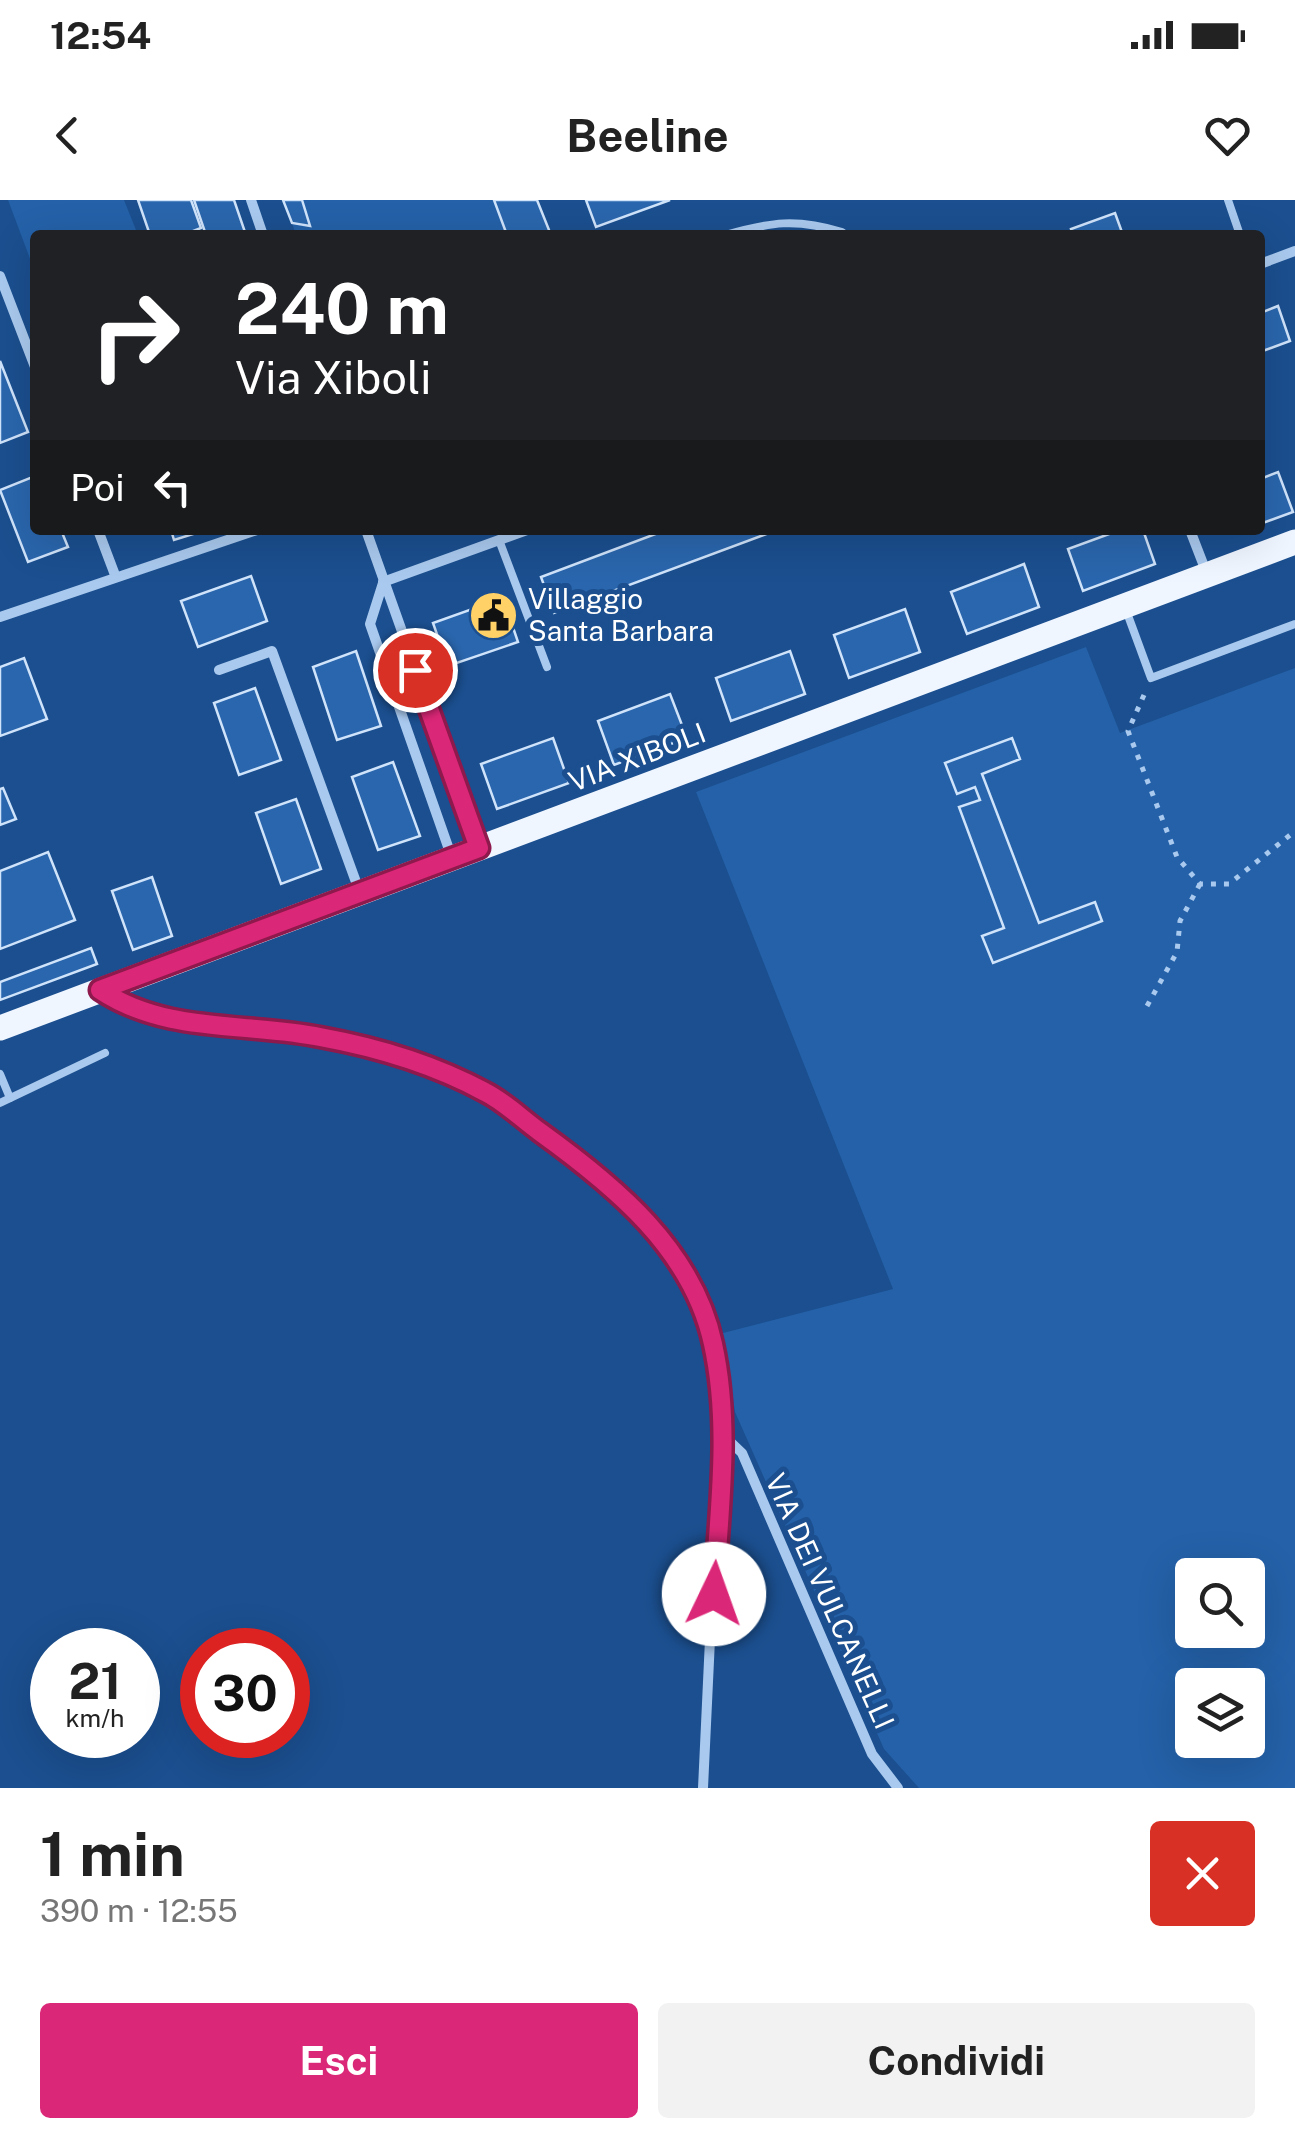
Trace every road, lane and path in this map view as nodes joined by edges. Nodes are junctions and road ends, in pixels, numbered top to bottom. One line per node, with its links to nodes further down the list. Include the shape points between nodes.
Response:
1 (251, 200): 3 (street)
2 (1228, 200): 6 (lane)
3 (261, 230)
4 (741, 230): 5 (lane, via 804,220)
5 (836, 230)
6 (1238, 230)
7 (1295, 251): 8 (street)
8 (1265, 263)
9 (0, 276): 10 (street)
10 (14, 312): 11 (street); 12 (street)
11 (0, 317)
12 (30, 354)
13 (100, 535): 20 (street)
14 (241, 535): 20 (street)
15 (368, 535): 22 (street)
16 (514, 535): 18 (street)
17 (1192, 535): 21 (street)
18 (499, 540): 22 (street); 27 (lane)
19 (1295, 542): 21 (main road, VIA XIBOLI)
20 (115, 574): 25 (street)
21 (1207, 574): 24 (main road, VIA XIBOLI)
22 (384, 582): 31 (street); 32 (street, via 370,624)
23 (0, 603): 25 (street)
24 (1124, 605): 29 (lane); 31 (main road, VIA XIBOLI)
25 (2, 616)
26 (1295, 624): 29 (lane)
27 (548, 668)
28 (220, 670): 34 (street, via 272,652)
29 (1151, 678): 33 (path, via 1128,731 1178,857)
30 (1295, 831): 33 (path, via 1229,884)
31 (479, 848): 32 (main road, VIA XIBOLI)
32 (452, 858): 34 (main road, VIA XIBOLI)
33 (1200, 884): 36 (path, via 1180,921 1177,952)
34 (360, 893): 35 (main road, VIA XIBOLI)
35 (100, 990): 37 (main road, VIA XIBOLI); 42 (street, via 160,1020 320,1037 410,1060 486,1092 580,1160 675,1256 713,1344)
36 (1147, 1006)
37 (0, 1028)
38 (105, 1054): 40 (lane)
39 (0, 1074): 40 (lane)
40 (10, 1098): 41 (lane)
41 (0, 1103)
42 (721, 1433): 43 (street); 44 (street, VIA DEI VULCANELLI, via 742,1454 856,1720)
43 (703, 1788)
44 (898, 1788)

